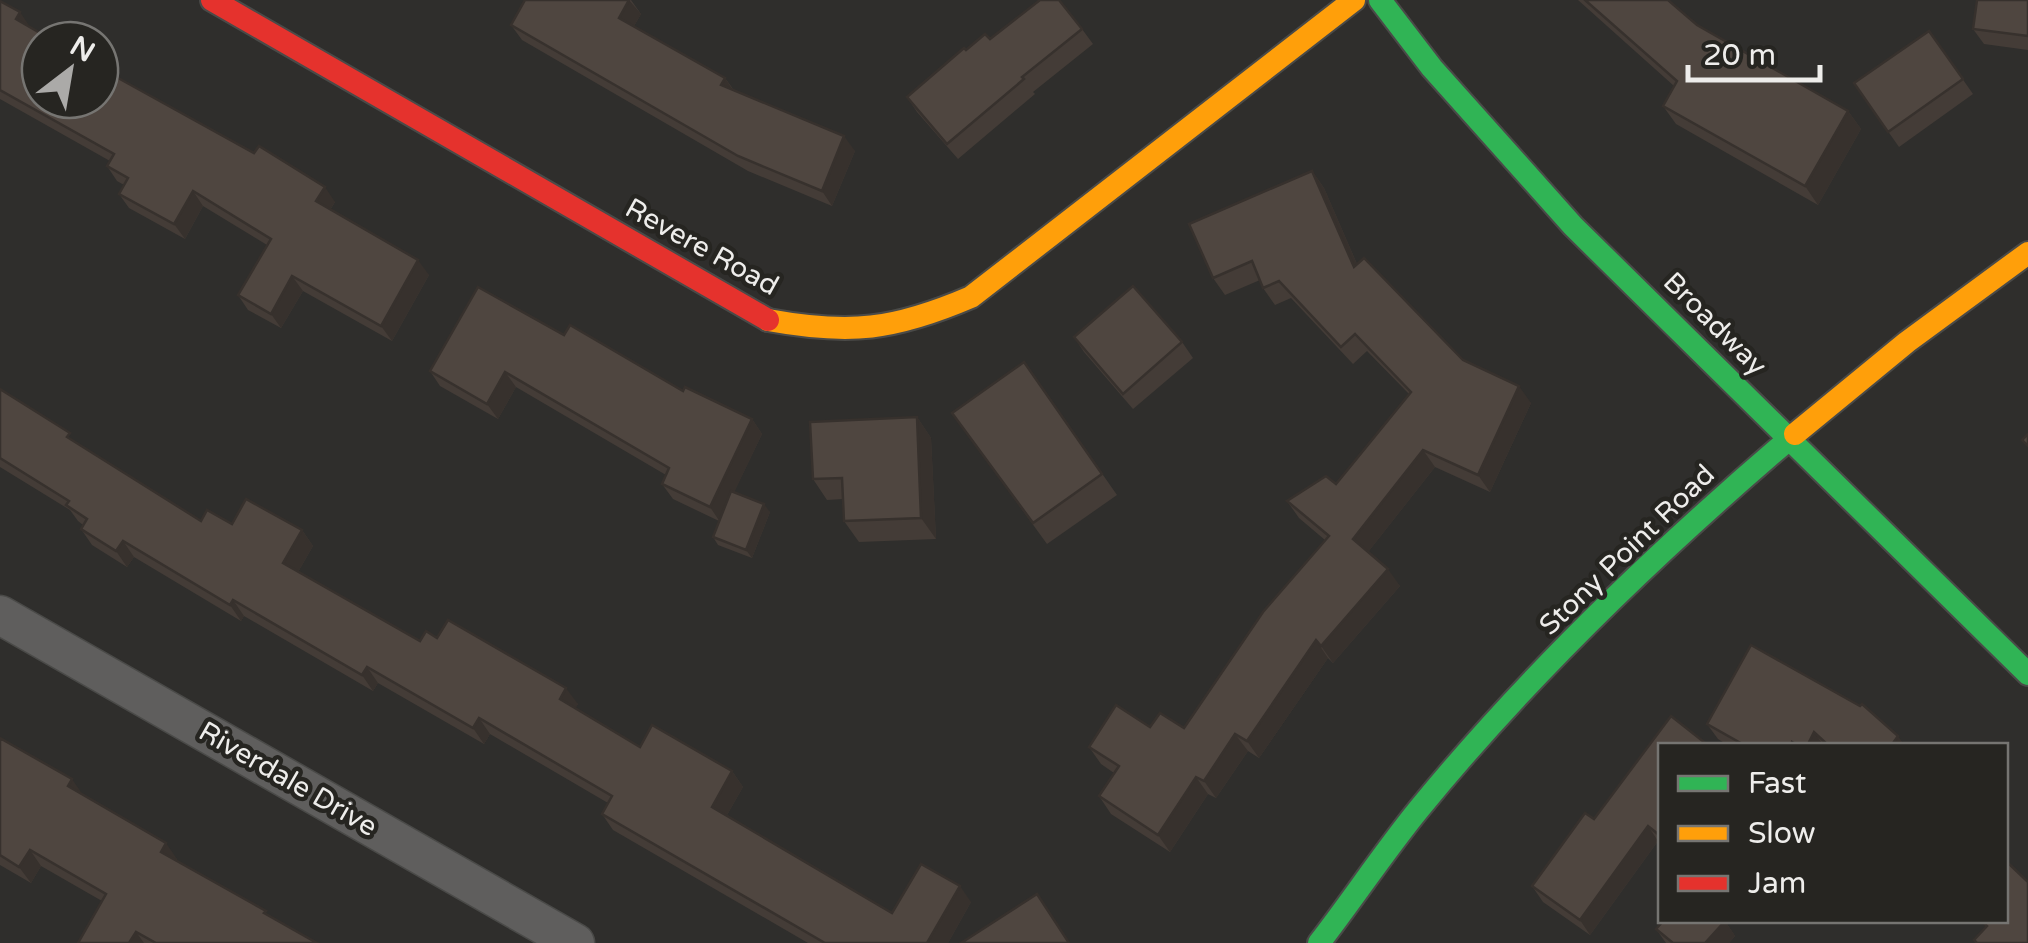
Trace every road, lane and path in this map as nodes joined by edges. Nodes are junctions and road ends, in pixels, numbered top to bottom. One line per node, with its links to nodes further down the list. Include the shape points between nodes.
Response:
1 (212, 0): 2 (street, Revere Road, via 767,320 818,330 870,330 919,320 971,297)
2 (1354, 0)
3 (1380, 0): 5 (street, Broadway, via 1573,226)
4 (2028, 253): 5 (street, Stony Point Road, via 1931,321)
5 (1788, 438): 7 (street, Broadway); 9 (street, Stony Point Road, via 1518,698 1419,810)
6 (0, 615): 8 (street, Riverdale Drive)
7 (2028, 674)
8 (575, 943)
9 (1320, 943)

